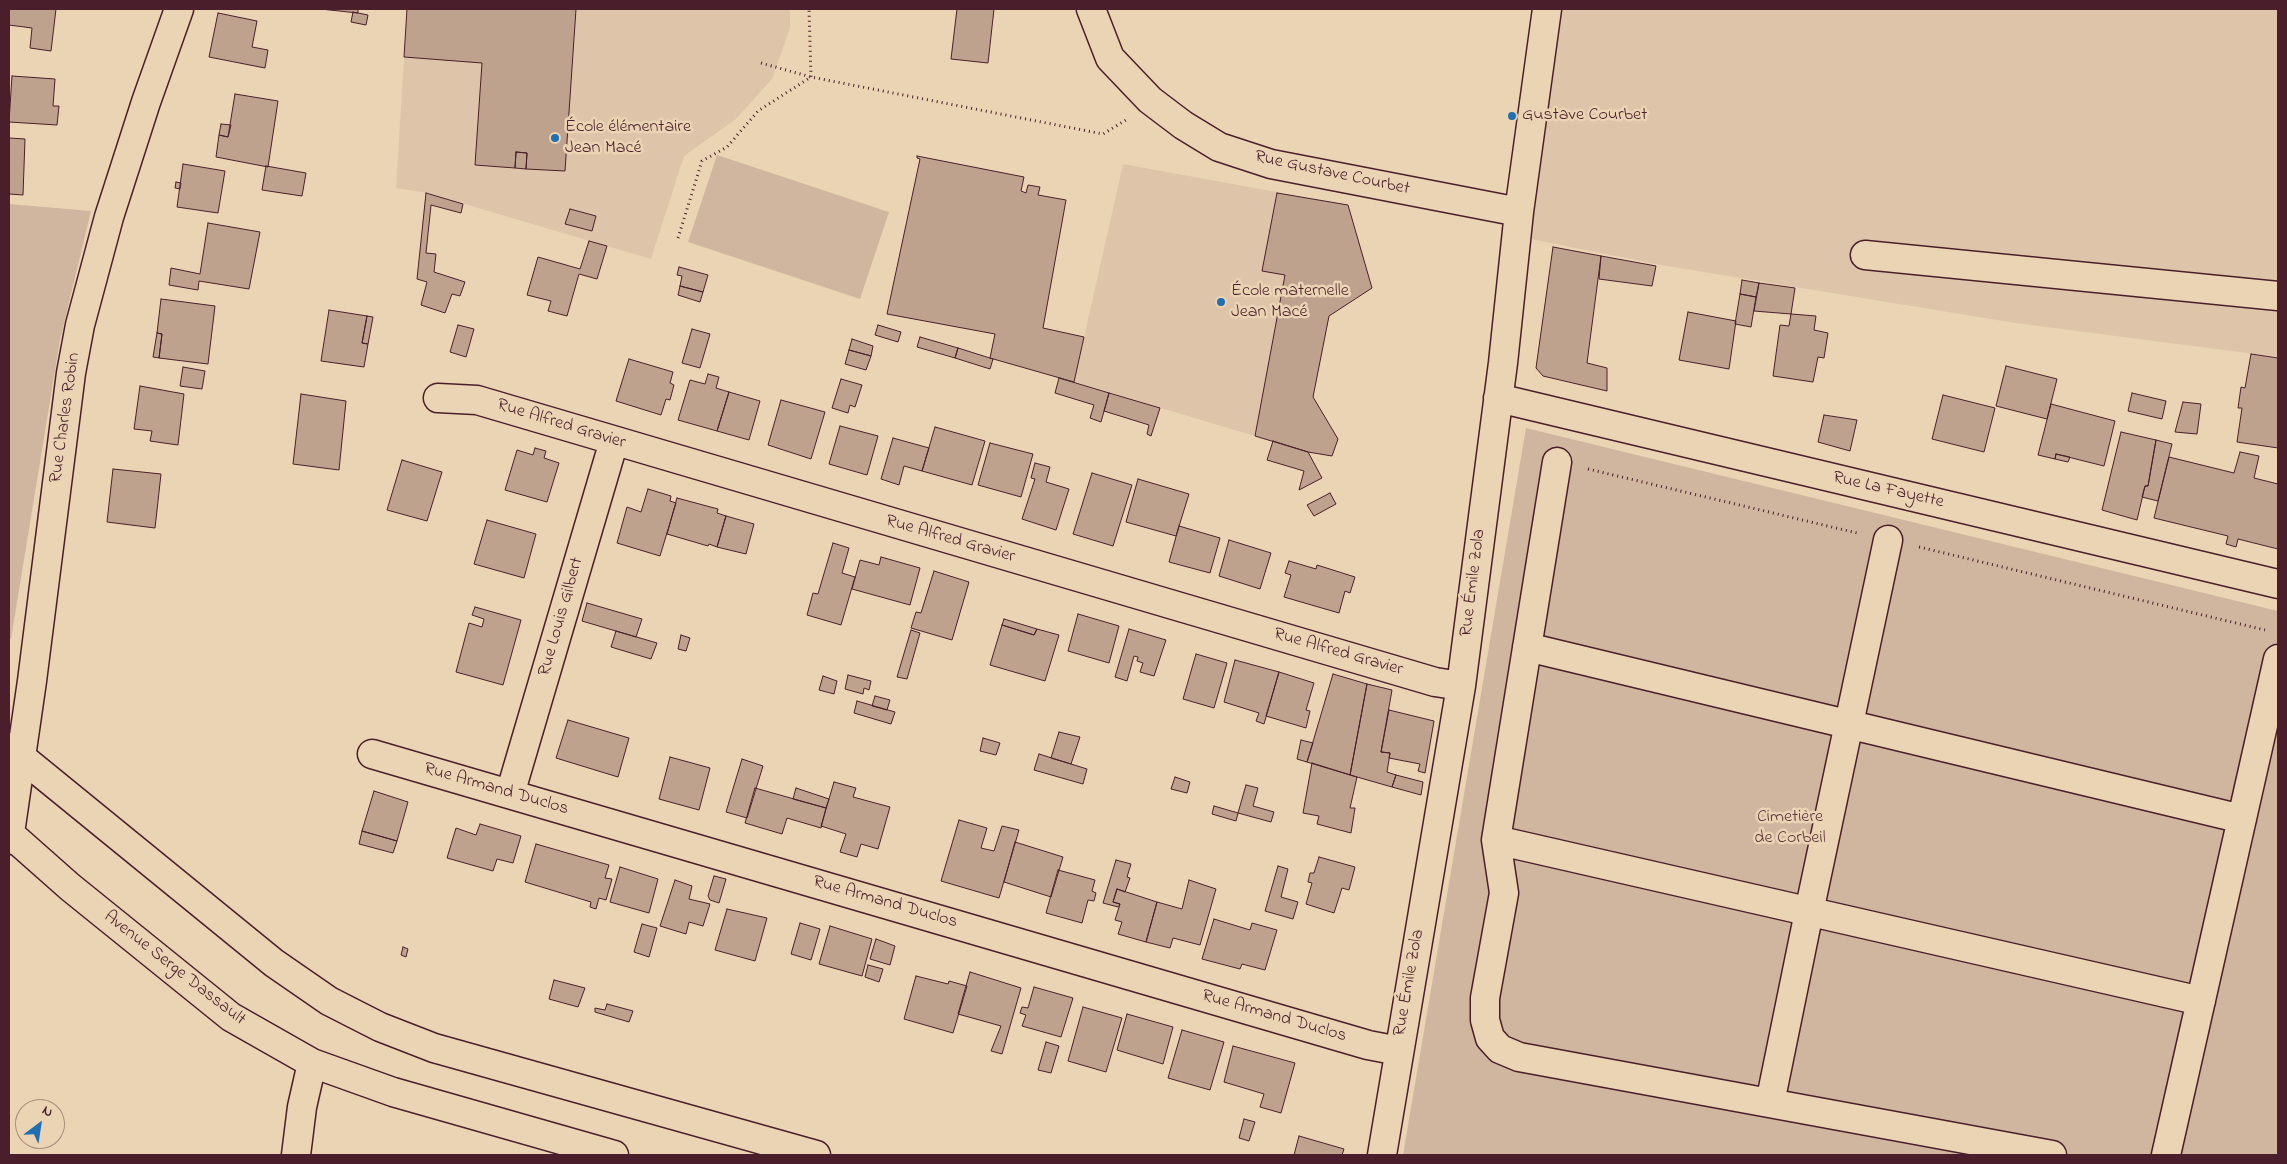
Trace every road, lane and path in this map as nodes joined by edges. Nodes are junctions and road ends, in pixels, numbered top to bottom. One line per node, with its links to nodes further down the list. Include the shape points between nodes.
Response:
1 (178, 9): 22 (street, Rue Charles Robin, via 109,217 80,325 71,373 32,681)
2 (809, 9): 6 (path)
3 (1091, 9): 7 (street, Rue Gustave Courbet, via 1110,58)
4 (1547, 9): 8 (street, Rue Émile Zola)
5 (761, 63): 6 (path)
6 (812, 77): 7 (path, via 1103,134 1130,118); 9 (path, via 758,111 727,147 702,161)
7 (1150, 100): 8 (street, Rue Gustave Courbet, via 1183,126 1218,147 1271,164)
8 (1519, 212): 13 (street, Rue Émile Zola)
9 (678, 238)
10 (1865, 255): 11 (street)
11 (2278, 296)
12 (438, 398): 14 (street, Rue Alfred Gravier, via 477,400)
13 (1498, 398): 17 (street, Rue La Fayette); 20 (street, Rue Émile Zola)
14 (614, 441): 20 (street, Rue Alfred Gravier, via 1435,682); 24 (street, Rue Louis Gilbert)
15 (1557, 462): 18 (street)
16 (1888, 540): 21 (street)
17 (2278, 584)
18 (1527, 647): 21 (street); 27 (street)
19 (2278, 659): 25 (street)
20 (1461, 686): 30 (street, Rue Émile Zola)
21 (1849, 724): 25 (street); 28 (street)
22 (15, 752): 26 (street, Rue Charles Robin); 35 (street, via 274,963 329,1000 380,1027 434,1048)
23 (372, 754): 24 (street, Rue Armand Duclos)
24 (510, 794): 30 (street, Rue Armand Duclos, via 1368,1045)
25 (2242, 819): 29 (street)
26 (9, 836): 31 (street, Avenue Serge Dassault, via 231,1017)
27 (1496, 840): 28 (street); 32 (street, via 1504,893 1485,998 1485,1020 1490,1038 1500,1049 1519,1057)
28 (1809, 912): 29 (street); 32 (street)
29 (2201, 1002): 38 (street)
30 (1399, 1051): 36 (street, Rue Émile Zola)
31 (312, 1063): 33 (street); 34 (street, Avenue Serge Dassault, via 393,1092)
32 (1770, 1103): 37 (street)
33 (296, 1155)
34 (614, 1155)
35 (816, 1155)
36 (1382, 1155)
37 (2052, 1155)
38 (2166, 1155)

